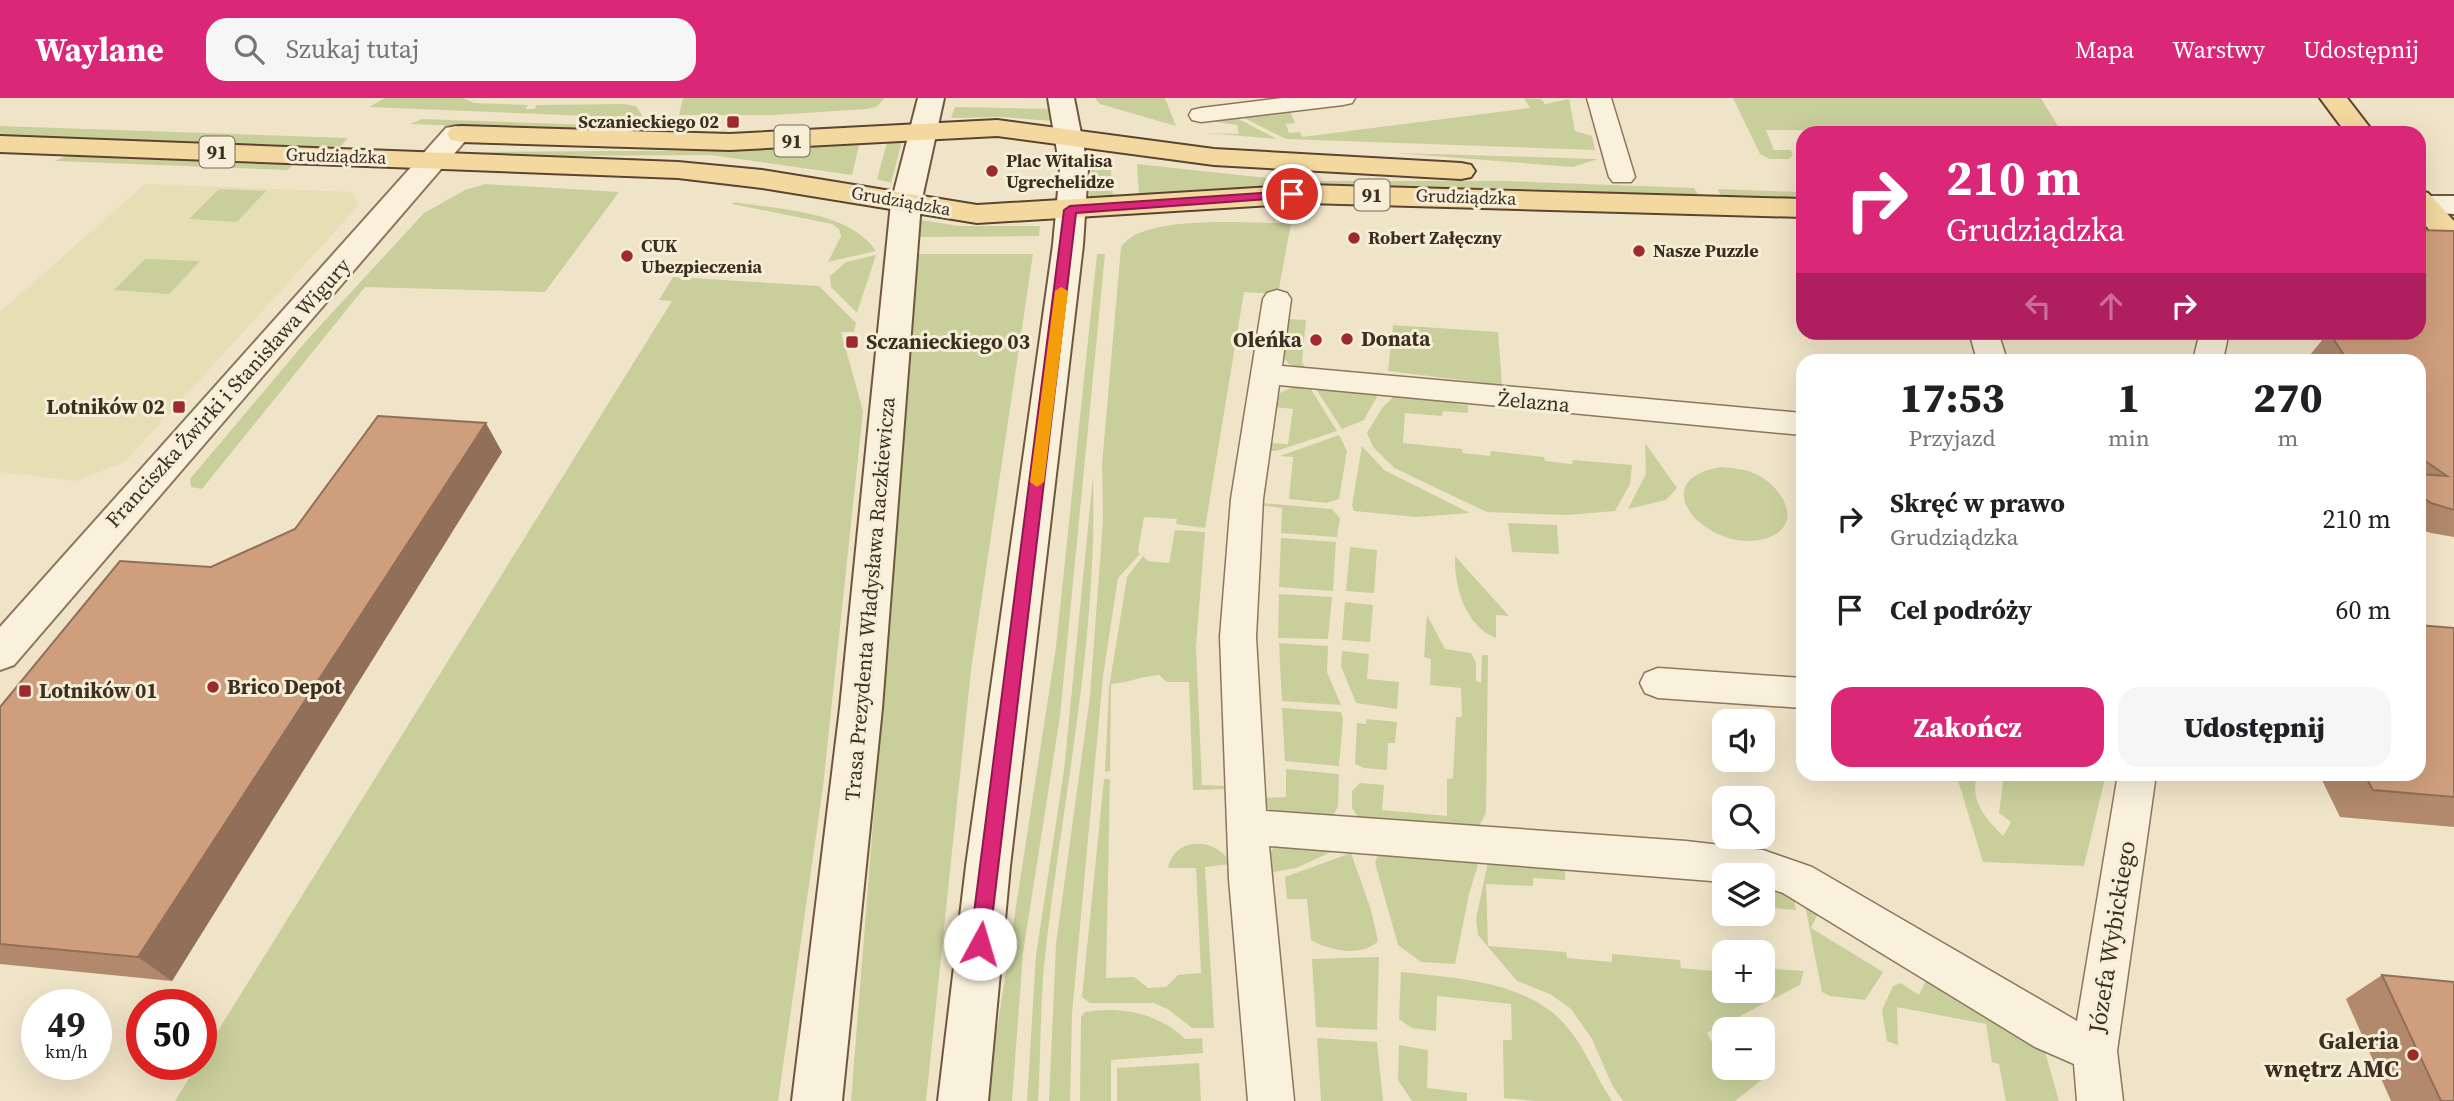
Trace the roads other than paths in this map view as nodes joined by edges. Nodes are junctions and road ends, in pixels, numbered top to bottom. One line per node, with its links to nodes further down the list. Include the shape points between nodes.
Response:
1 (931, 98): 8 (main road, Trasa Prezydenta Władysława Raczkiewicza)
2 (1061, 98): 11 (main road)
3 (1343, 98): 6 (street)
4 (1599, 98): 16 (street)
5 (2333, 98): 7 (main road)
6 (1200, 113)
7 (2355, 126)
8 (924, 130): 10 (main road, Grudziądzka / 91, via 740,142); 11 (main road, Grudziądzka / 91, via 997,128); 18 (main road, Trasa Prezydenta Władysława Raczkiewicza)
9 (418, 132): 10 (main road, Grudziądzka / 91)
10 (456, 134): 13 (main road, Franciszka Żwirki i Stanisława Wigury)
11 (1070, 136): 14 (main road, Grudziądzka / 91, via 1275,163); 20 (main road)
12 (0, 144): 13 (main road, Grudziądzka / 91)
13 (434, 159): 18 (main road, Grudziądzka / 91, via 713,173); 24 (main road, Franciszka Żwirki i Stanisława Wigury)
14 (1490, 172)
15 (1544, 174): 16 (main road, Grudziądzka)
16 (1622, 177): 17 (main road, Grudziądzka)
17 (1796, 184)
18 (906, 203): 20 (main road, Grudziądzka / 91, via 976,214); 30 (main road, Trasa Prezydenta Władysława Raczkiewicza, via 861,708)
19 (1796, 208): 20 (main road, Grudziądzka / 91, via 1322,194)
20 (1070, 210): 31 (main road)
21 (1277, 299): 22 (street)
22 (1266, 374): 23 (street, Żelazna); 28 (street, via 1239,588)
23 (1796, 423)
24 (0, 654)
25 (1658, 682): 26 (street)
26 (1796, 693)
27 (2136, 781): 29 (street, Józefa Wybickiego)
28 (1247, 827): 29 (street, via 1686,859 1778,872 2051,1032); 32 (street)
29 (2095, 1051): 33 (street, Józefa Wybickiego)
30 (817, 1101)
31 (962, 1101)
32 (1271, 1101)
33 (2100, 1101)

